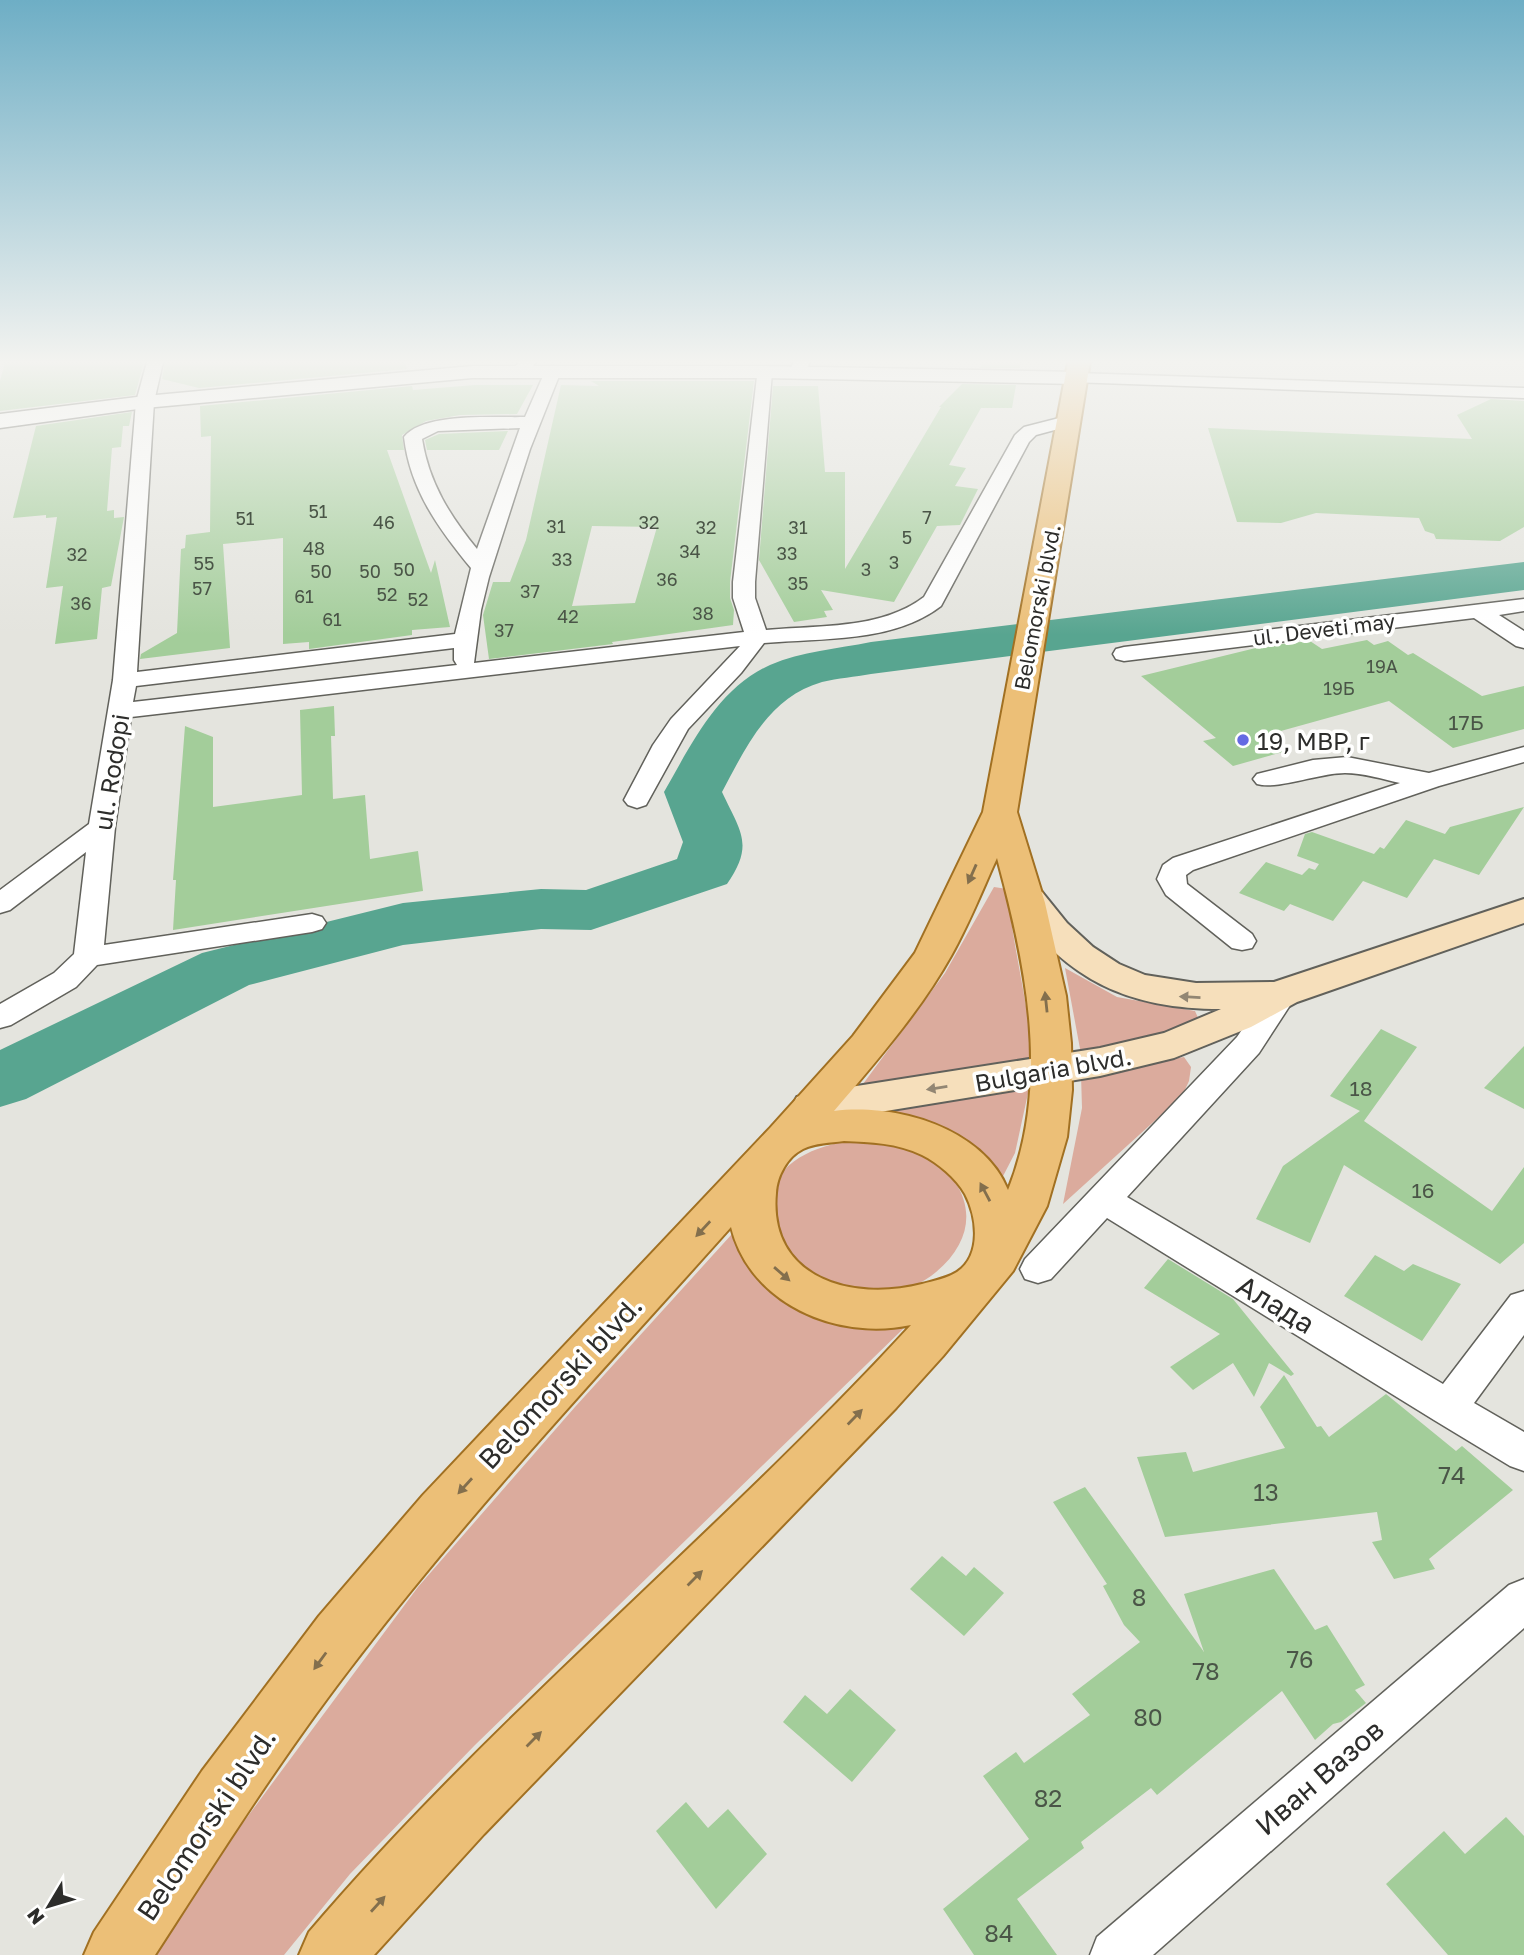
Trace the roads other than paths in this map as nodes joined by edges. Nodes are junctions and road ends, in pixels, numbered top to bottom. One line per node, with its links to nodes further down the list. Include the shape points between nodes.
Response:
1 (141, 453): 15 (street, ul. Rodopi)
2 (416, 453): 7 (street, via 426,488 449,529)
3 (519, 453): 7 (street)
4 (756, 453): 10 (street, via 744,598)
5 (1013, 453): 10 (street, via 933,601 921,611 878,626)
6 (1065, 453): 21 (main road, Belomorski blvd.)
7 (482, 568): 11 (street)
8 (1524, 605): 9 (street, ul. Deveti may)
9 (1477, 610): 12 (street); 13 (street, ul. Deveti may)
10 (757, 637): 14 (street); 20 (street, via 743,659 686,716)
11 (464, 640): 14 (street); 15 (street)
12 (1524, 641)
13 (1124, 654)
14 (466, 671): 16 (street)
15 (125, 680): 16 (street, ul. Rodopi)
16 (121, 711): 22 (street, ul. Rodopi)
17 (1524, 754): 19 (street)
18 (1266, 779): 19 (street, via 1347,765)
19 (1430, 781): 27 (street, via 1173,871 1176,889)
20 (637, 800)
21 (1000, 812): 23 (main road, Belomorski blvd.); 32 (main road, Belomorski blvd., one-way to 32, via 931,958 867,1046)
22 (102, 827): 24 (street); 28 (street, ul. Rodopi)
23 (1029, 900): 29 (main road, Bulgaria blvd., one-way to 23, via 1185,997 1124,982 1076,954); 31 (main road, Belomorski blvd., one-way to 23, via 1043,974)
24 (0, 904)
25 (1524, 911): 29 (main road, Bulgaria blvd.)
26 (312, 923): 28 (street)
27 (1242, 941)
28 (88, 957): 30 (street, via 65,980)
29 (1283, 993): 31 (main road, Bulgaria blvd., via 1174,1044); 33 (street, via 1248,1045)
30 (0, 1018)
31 (1053, 1070): 32 (main road, Bulgaria blvd., one-way to 32); 34 (main road, Belomorski blvd., via 1051,1105 1033,1183)
32 (785, 1139): 34 (main road, one-way to 32, via 989,1199 977,1177 936,1143 900,1130 862,1125 814,1128); 34 (main road, one-way to 34, via 751,1201 756,1237 779,1273 817,1297 840,1306 883,1310 924,1304); 39 (main road, Belomorski blvd., one-way to 39, via 442,1512 339,1636 224,1793)
33 (1104, 1200): 34 (street); 36 (street, Алада)
34 (1004, 1270): 40 (main road, Belomorski blvd., one-way to 34, via 451,1823)
35 (1524, 1306): 36 (street)
36 (1448, 1408): 37 (street, Алада)
37 (1524, 1453)
38 (1524, 1600): 41 (street, Иван Вазов)
39 (117, 1955)
40 (332, 1955)
41 (1115, 1955)

